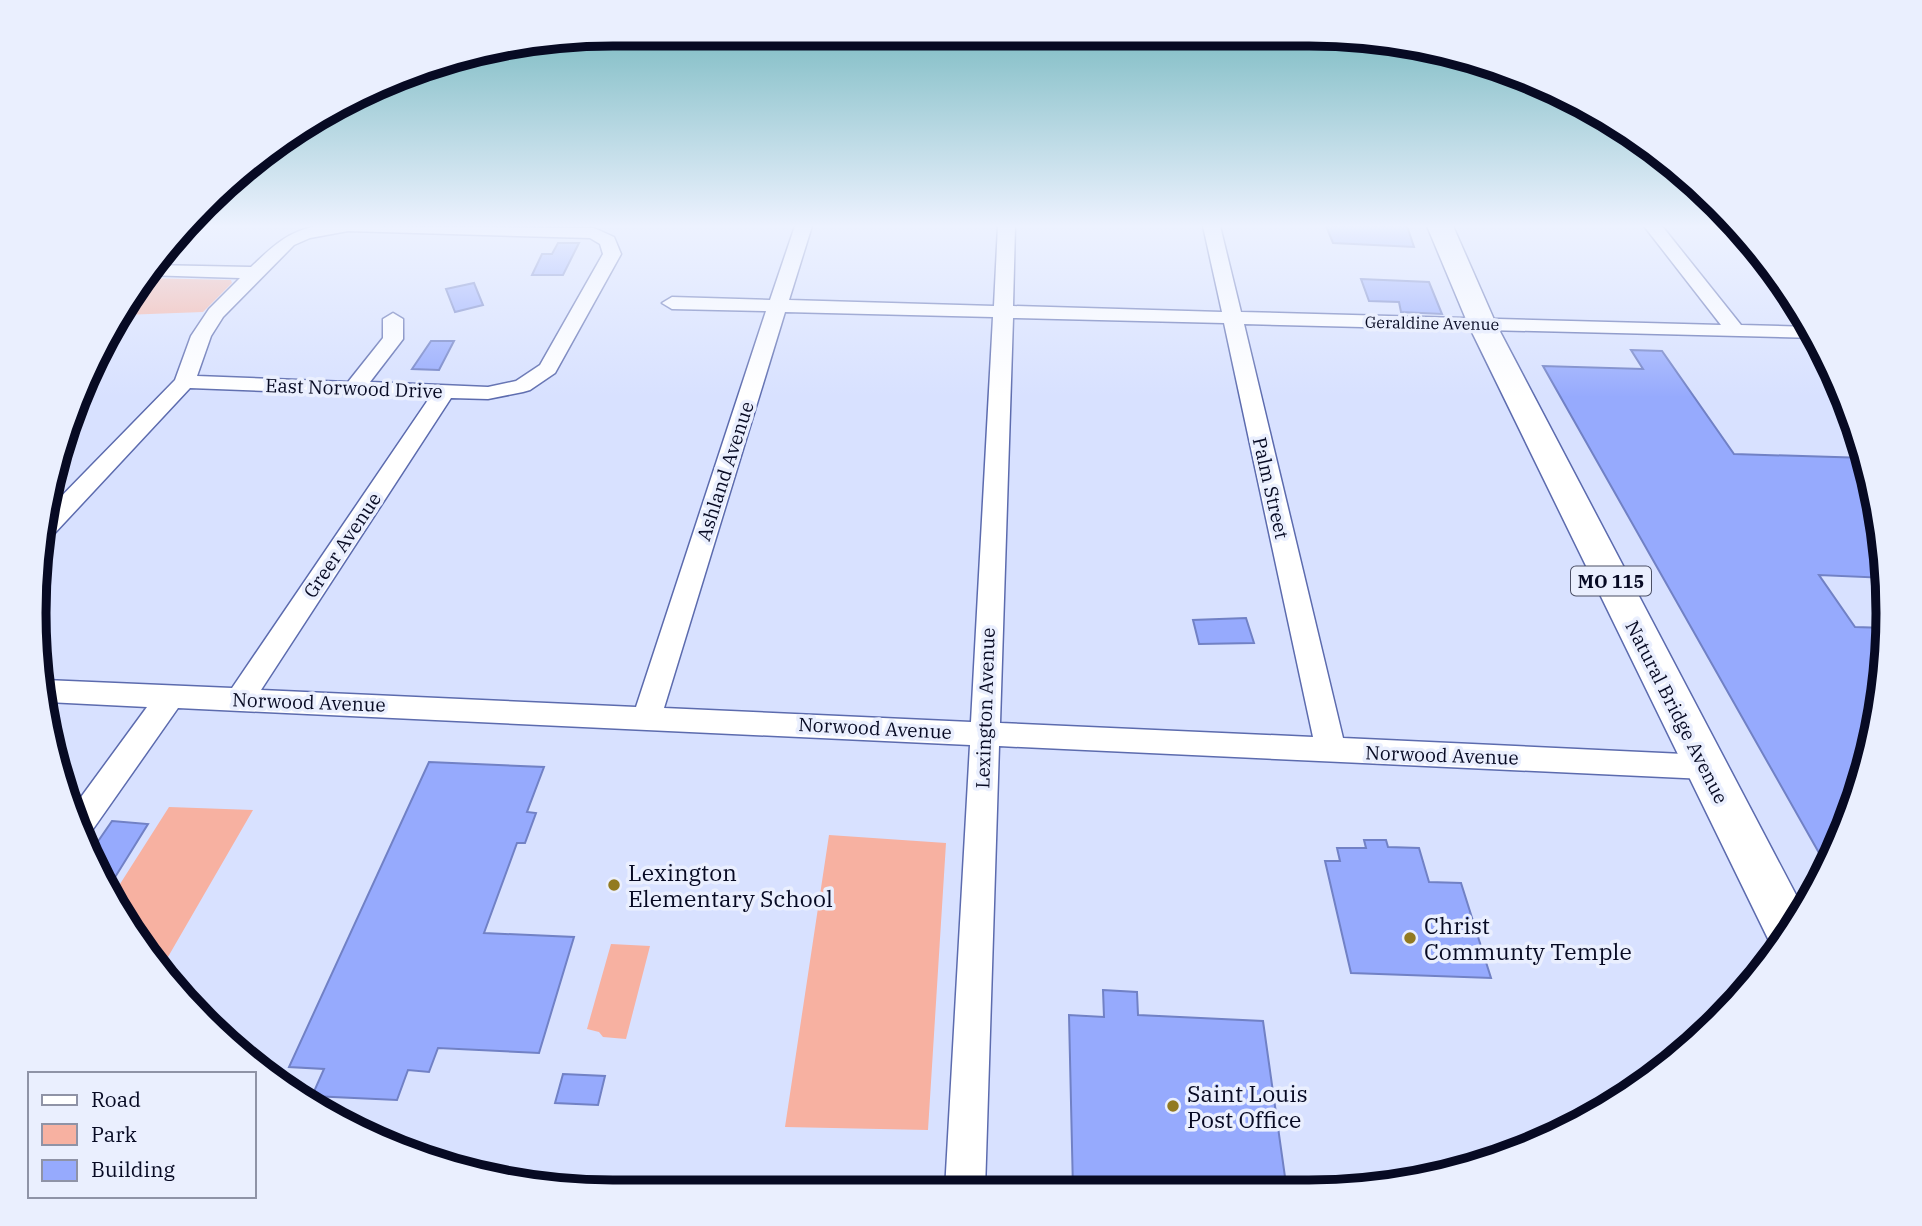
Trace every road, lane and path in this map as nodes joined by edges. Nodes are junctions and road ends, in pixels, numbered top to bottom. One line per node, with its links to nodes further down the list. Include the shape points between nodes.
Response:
1 (246, 283): 16 (street, via 201,336)
2 (596, 283): 18 (street, East Norwood Drive, via 548,369 523,386 488,393)
3 (785, 283): 9 (street, Ashland Avenue)
4 (1004, 283): 10 (street, Lexington Avenue)
5 (1225, 283): 12 (street, Palm Street)
6 (1465, 283): 13 (main road, Natural Bridge Avenue / MO 115)
7 (1698, 283): 14 (street)
8 (672, 303): 9 (street, Geraldine Avenue)
9 (778, 306): 10 (street, Geraldine Avenue); 23 (street, Ashland Avenue)
10 (1002, 312): 12 (street, Geraldine Avenue); 24 (street, Lexington Avenue)
11 (393, 319): 17 (street, via 393,339)
12 (1233, 319): 13 (street, Geraldine Avenue); 25 (street, Palm Street)
13 (1482, 324): 14 (street, Geraldine Avenue); 26 (main road, Natural Bridge Avenue / MO 115)
14 (1735, 330): 15 (street, Geraldine Avenue)
15 (1803, 335)
16 (185, 382): 17 (street, East Norwood Drive); 19 (street)
17 (355, 387): 18 (street, East Norwood Drive)
18 (444, 392): 22 (street, Greer Avenue)
19 (53, 519)
20 (51, 691): 21 (street, Norwood Avenue)
21 (170, 697): 22 (street, Norwood Avenue); 27 (street)
22 (240, 699): 23 (street, Norwood Avenue)
23 (647, 717): 24 (street, Norwood Avenue)
24 (984, 733): 25 (street, Norwood Avenue); 29 (street, Lexington Avenue)
25 (1331, 751): 26 (street, Norwood Avenue)
26 (1705, 767): 28 (main road, Natural Bridge Avenue / MO 115)
27 (84, 817)
28 (1785, 922)
29 (965, 1180)

